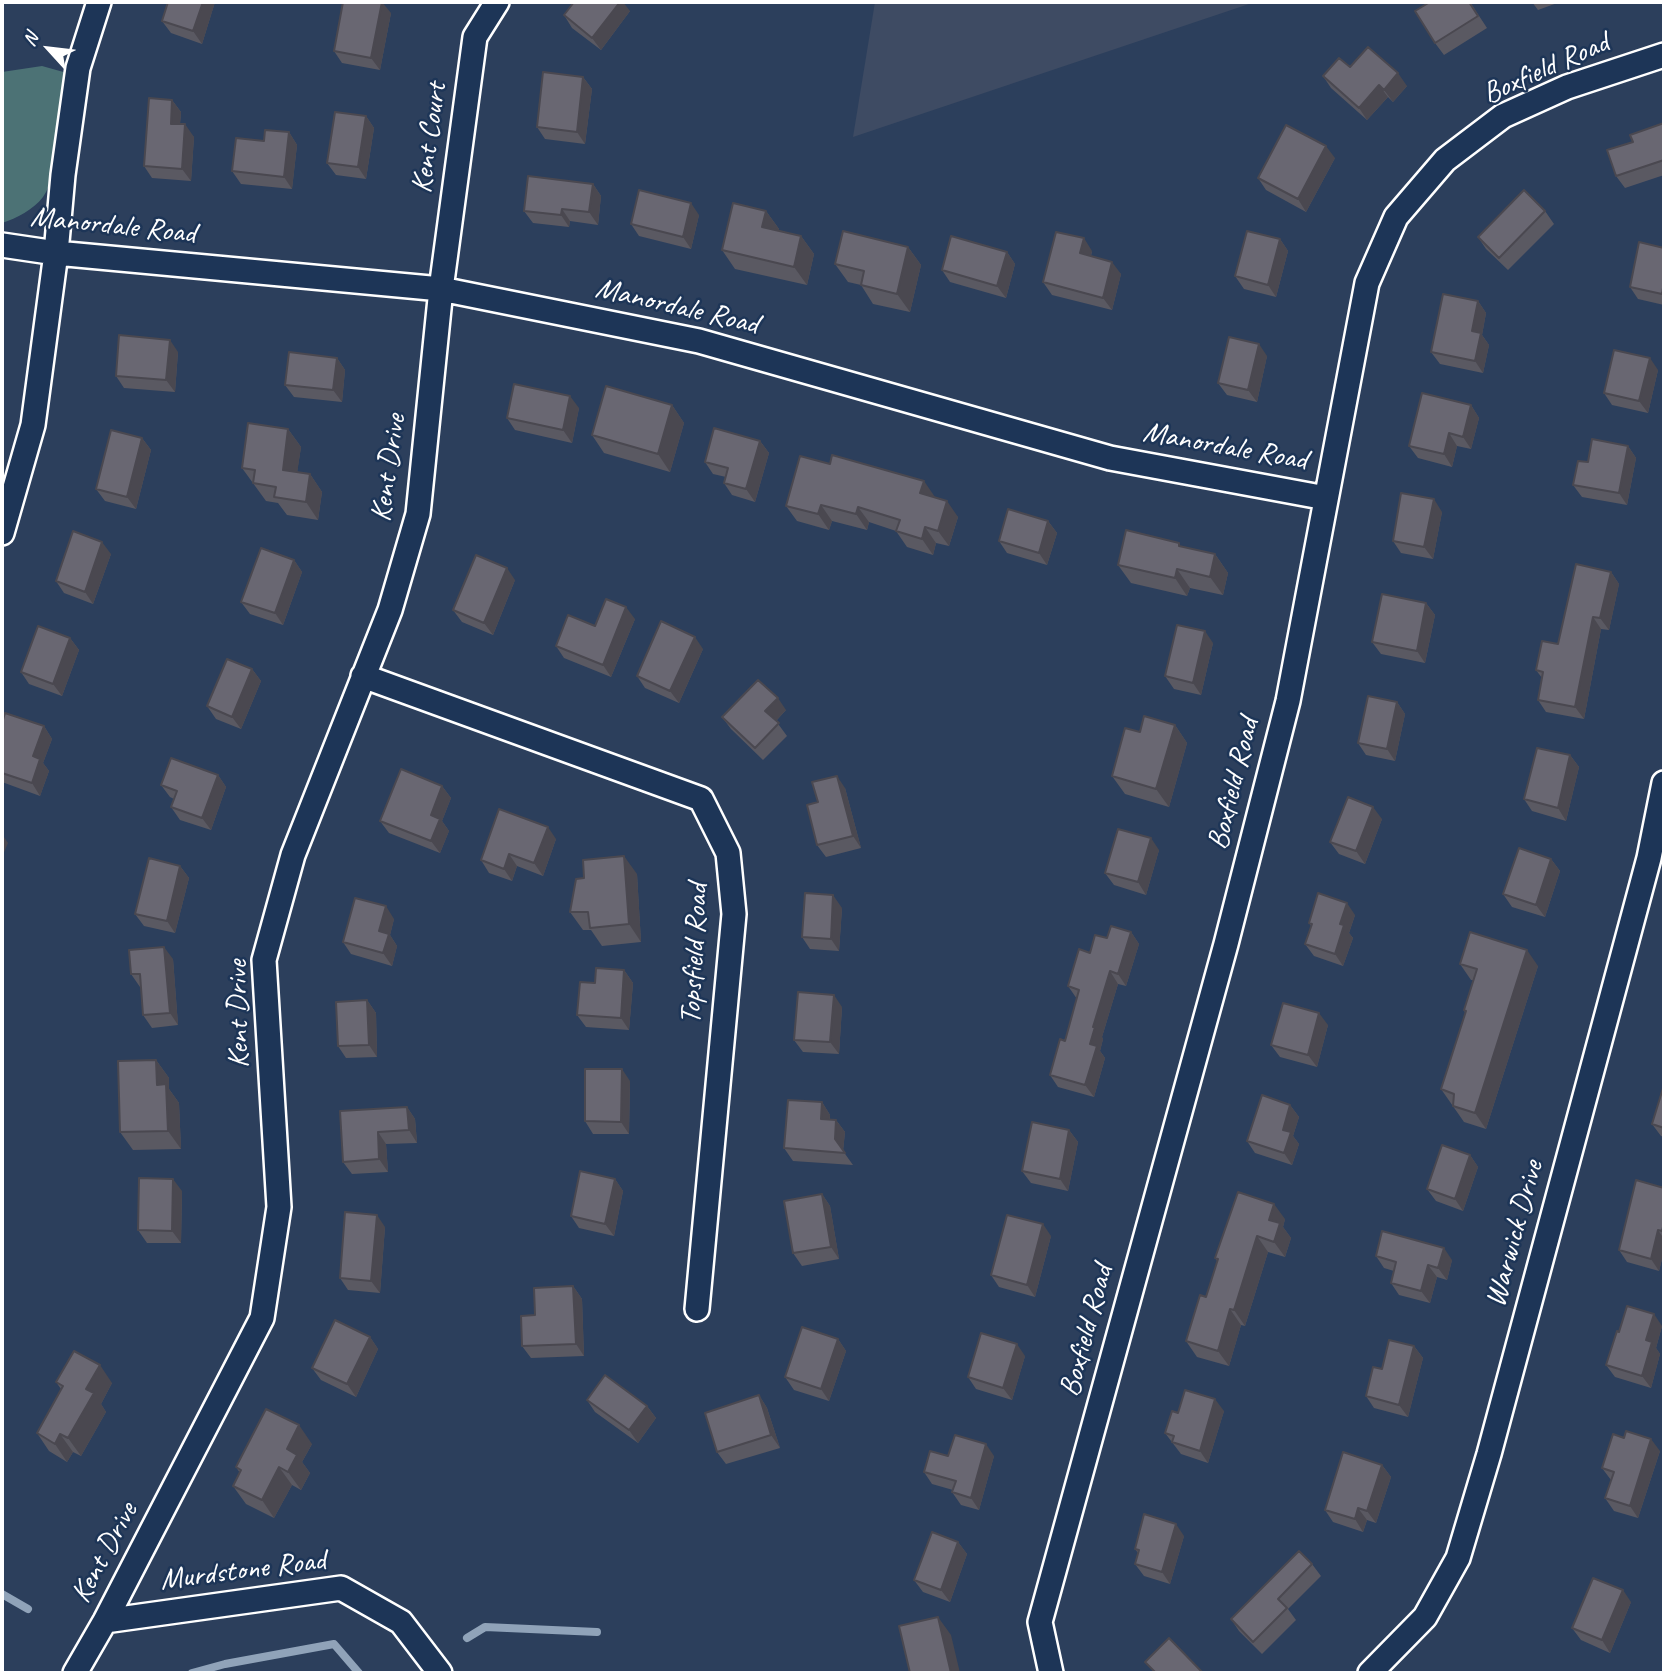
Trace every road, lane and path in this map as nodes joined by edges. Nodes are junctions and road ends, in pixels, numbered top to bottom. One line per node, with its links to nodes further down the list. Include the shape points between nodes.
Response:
1 (99, 2): 5 (street, via 78,68)
2 (497, 2): 6 (street, Kent Court, via 475,37)
3 (1664, 55): 7 (street, Boxfield Road, via 1567,87 1503,116 1445,160 1396,217 1367,283)
4 (2, 245): 5 (street, Manordale Road)
5 (56, 253): 6 (street, Manordale Road); 8 (street, via 33,425)
6 (441, 289): 7 (street, Manordale Road, via 699,341 1110,458); 9 (street, Kent Drive, via 418,514 390,610)
7 (1326, 498): 15 (street, Boxfield Road, via 1288,701 1040,1622)
8 (2, 533)
9 (363, 676): 11 (street, Topsfield Road, via 701,799 728,853 734,914); 12 (street, Kent Drive, via 293,855 264,960 279,1207 262,1318)
10 (1664, 783): 16 (street, Warwick Drive, via 1646,871 1458,1558 1424,1617)
11 (697, 1309)
12 (105, 1621): 13 (street, Kent Drive); 14 (street, Murdstone Road, via 341,1588 401,1622)
13 (75, 1673)
14 (440, 1673)
15 (1051, 1673)
16 (1370, 1673)

